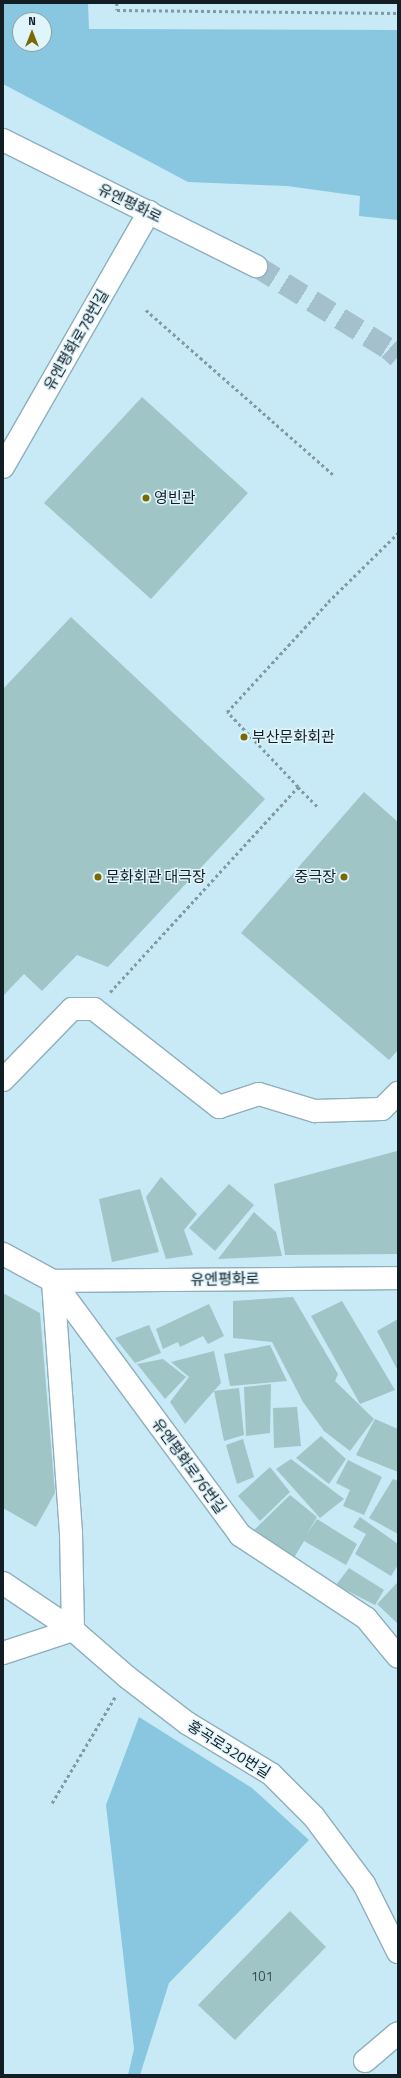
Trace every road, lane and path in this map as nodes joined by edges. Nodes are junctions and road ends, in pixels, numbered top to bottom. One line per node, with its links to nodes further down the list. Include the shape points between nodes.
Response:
1 (117, 3): 2 (path, via 117,10)
2 (398, 13)
3 (3, 140): 4 (street, 유엔평화로)
4 (149, 212): 5 (street, 유엔평화로); 7 (street, 유엔평화로78번길)
5 (256, 266)
6 (146, 310): 8 (path)
7 (3, 467)
8 (333, 474)
9 (398, 533): 10 (path, via 328,602 227,712)
10 (298, 787): 11 (path); 12 (path)
11 (318, 807)
12 (94, 1009): 13 (street, via 72,1009); 14 (street, via 219,1107 259,1094 315,1111 382,1109)
13 (3, 1080)
14 (398, 1093)
15 (3, 1254): 17 (street, 유엔평화로76번길)
16 (398, 1278): 17 (street, 유엔평화로)
17 (53, 1281): 19 (street, via 71,1533); 21 (street, 유엔평화로76번길, via 240,1535 366,1618)
18 (3, 1583): 19 (street, 홍곡로320번길)
19 (73, 1630): 20 (street); 22 (street, 홍곡로320번길)
20 (3, 1653)
21 (398, 1657)
22 (127, 1677): 23 (path); 24 (street, 홍곡로320번길, via 187,1723 271,1774 314,1817 364,1884)
23 (52, 1803)
24 (398, 1952)
25 (398, 2033): 26 (street)
26 (365, 2061)

